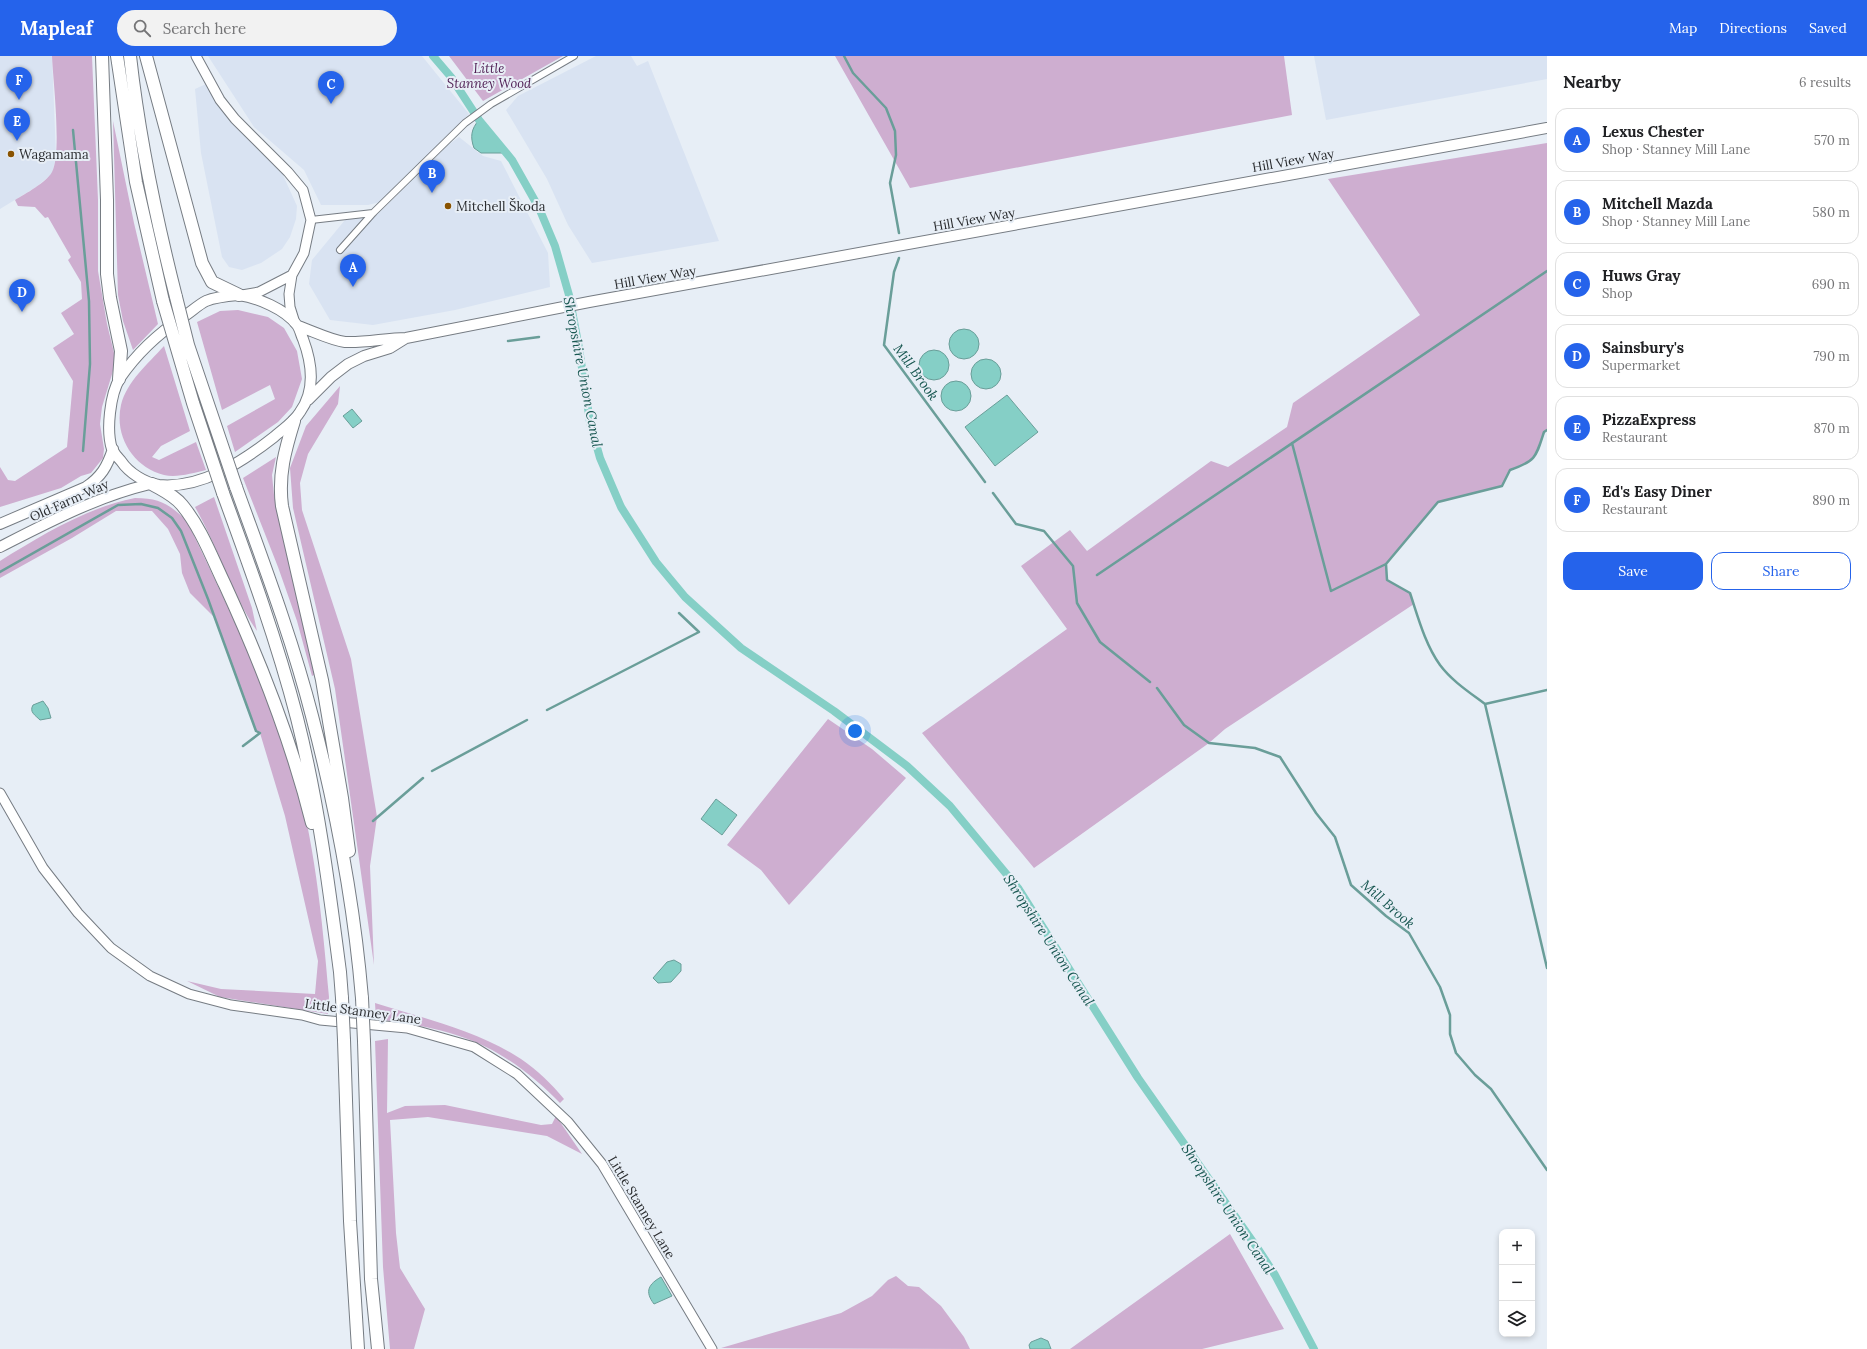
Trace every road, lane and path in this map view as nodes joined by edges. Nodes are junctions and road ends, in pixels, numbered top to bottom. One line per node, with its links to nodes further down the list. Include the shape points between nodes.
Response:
1 (102, 56): 15 (highway, via 107,274 121,351)
2 (117, 56): 23 (highway, bridge, via 136,182 163,301 193,404 264,607 297,718 318,812)
3 (130, 56): 24 (highway, bridge, via 150,181 176,297 191,352 278,603 312,715 332,799)
4 (146, 56): 12 (highway, via 202,263 212,282)
5 (196, 56): 9 (street, via 220,100 234,119 303,190)
6 (574, 56): 8 (street, via 491,104 465,123)
7 (1547, 128): 14 (main road, Hill View Way, via 589,302)
8 (373, 213): 9 (street); 10 (street)
9 (311, 220): 11 (street, via 304,253)
10 (340, 250)
11 (292, 275): 12 (street, via 259,292); 13 (street, via 290,307)
12 (240, 295): 13 (main road, Hill View Way, via 267,304); 15 (main road, via 206,301 158,335)
13 (297, 325): 14 (main road, Hill View Way, via 343,342); 16 (main road, via 312,372)
14 (406, 338): 16 (main road, Hill View Way, via 390,348 348,364)
15 (119, 379): 18 (main road, via 110,418)
16 (306, 402): 17 (main road)
17 (294, 421): 19 (main road, via 238,462 210,476 172,486); 24 (highway, via 280,472 282,506 322,680 349,855)
18 (112, 450): 19 (main road, via 124,466); 20 (main road, Old Farm Way, via 106,469 98,479 86,487)
19 (151, 484): 21 (main road, Old Farm Way, via 115,493 70,511); 23 (highway, via 182,504 198,528 255,650 284,725)
20 (0, 523)
21 (0, 547)
22 (0, 793): 27 (street, Little Stanney Lane, via 42,868 78,913 111,948 150,976 189,994 231,1005 320,1020 407,1028 474,1047 517,1074 568,1122 602,1164)
23 (330, 892): 25 (highway, bridge, via 342,998 350,1221)
24 (353, 916): 26 (highway, bridge, via 362,998 371,1279)
25 (358, 1349)
26 (378, 1349)
27 (712, 1349)

